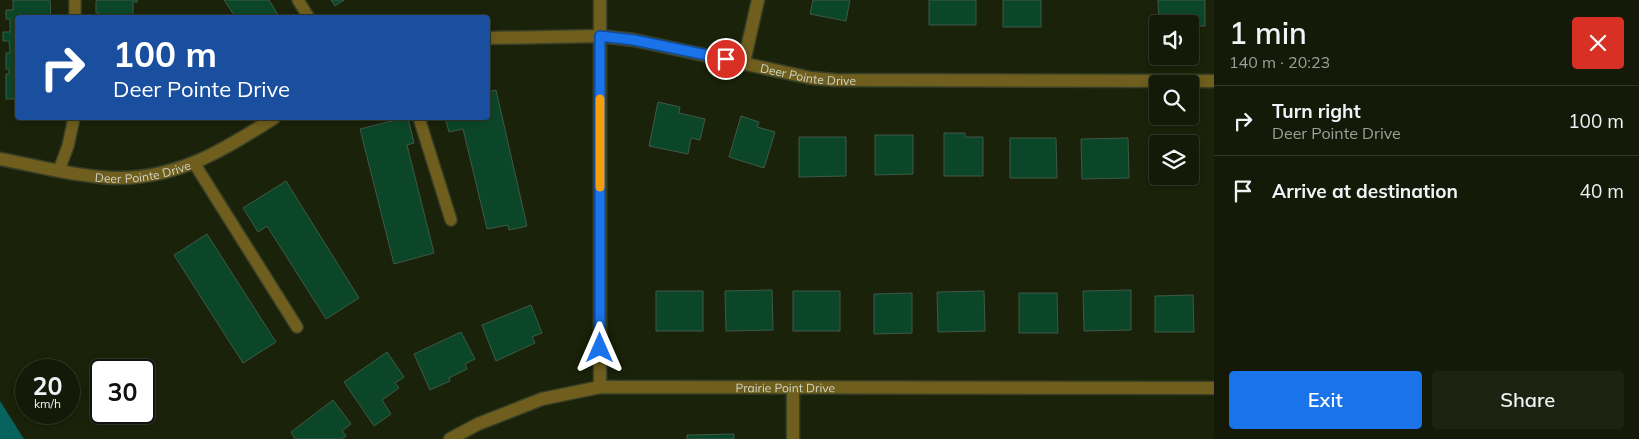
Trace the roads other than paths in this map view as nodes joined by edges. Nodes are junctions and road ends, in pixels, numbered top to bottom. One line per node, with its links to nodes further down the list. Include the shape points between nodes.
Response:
1 (75, 0): 5 (lane)
2 (298, 0): 6 (lane)
3 (600, 0): 7 (street)
4 (758, 0): 9 (street)
5 (75, 15)
6 (307, 15)
7 (600, 36): 8 (street, Deer Pointe Drive); 9 (street, Deer Pointe Drive); 19 (street)
8 (490, 38)
9 (744, 62): 10 (street, Deer Pointe Drive, via 811,78 835,80)
10 (1214, 81)
11 (74, 120): 16 (lane)
12 (271, 120): 15 (street, Deer Pointe Drive, via 230,146)
13 (420, 120): 17 (lane)
14 (0, 158): 16 (street, Deer Pointe Drive)
15 (194, 163): 16 (street, Deer Pointe Drive, via 165,172 119,178); 18 (lane)
16 (59, 170)
17 (451, 220)
18 (297, 327)
19 (600, 387): 20 (street, Prairie Point Drive); 22 (street, Prairie Point Drive, via 542,400 478,424)
20 (793, 388): 21 (street, Prairie Point Drive); 23 (street)
21 (1214, 388)
22 (450, 439)
23 (793, 439)

